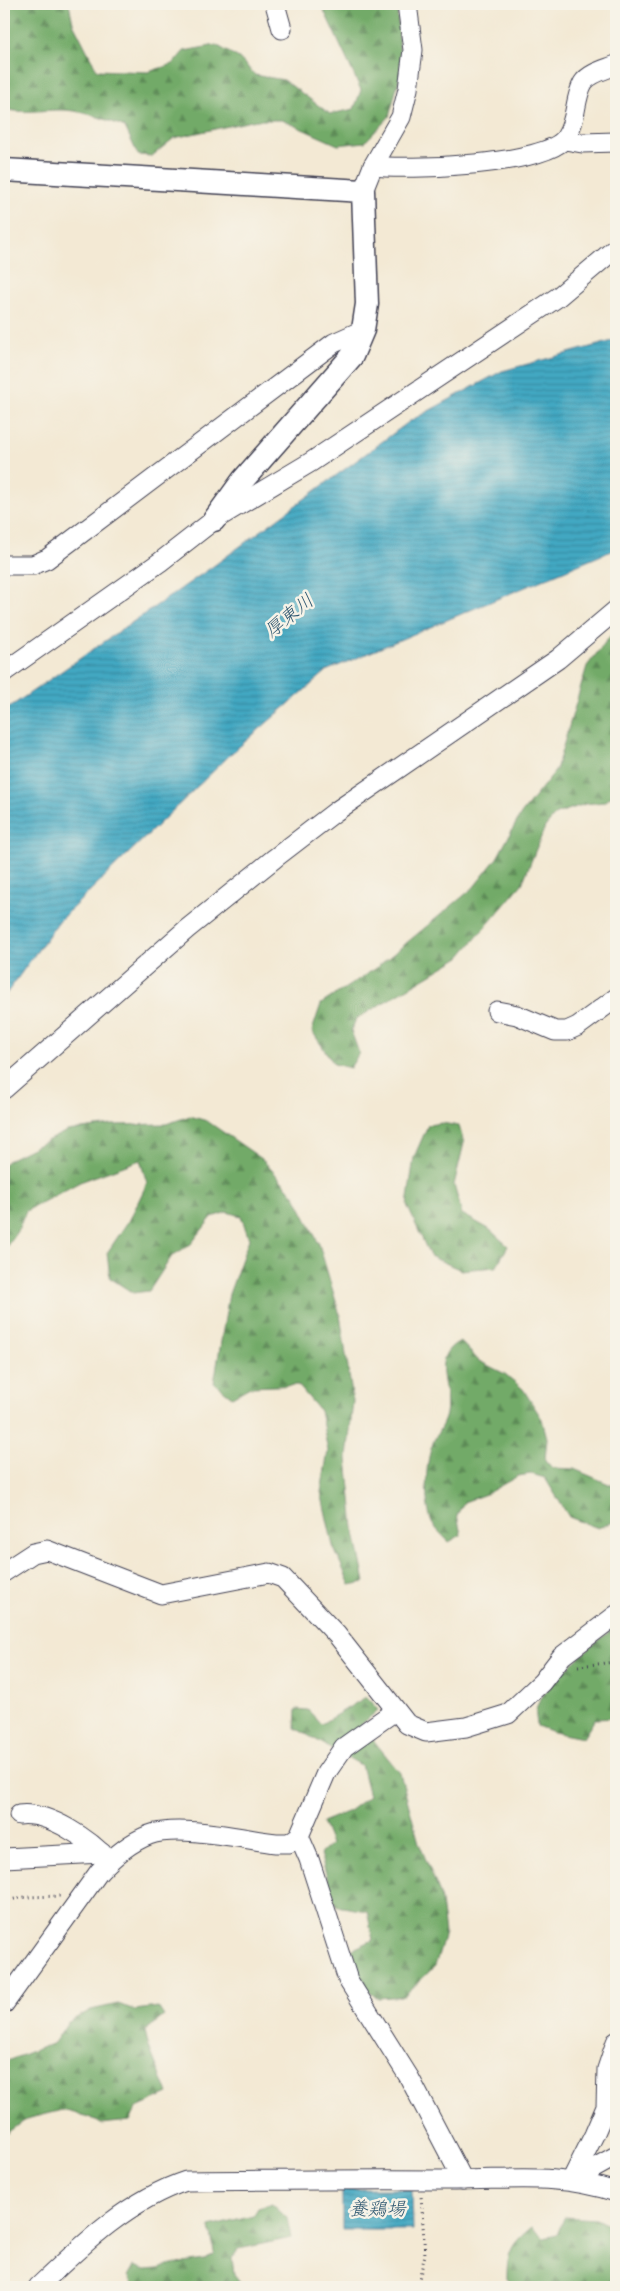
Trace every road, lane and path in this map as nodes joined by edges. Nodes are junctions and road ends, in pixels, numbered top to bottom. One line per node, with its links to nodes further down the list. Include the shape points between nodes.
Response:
1 (275, 4): 3 (street)
2 (407, 4): 7 (street, via 413,50 408,89 401,117)
3 (282, 29)
4 (616, 64): 5 (street, via 583,82 572,127)
5 (565, 140): 6 (street); 7 (street, via 528,155 479,164 395,169)
6 (616, 142)
7 (373, 166): 9 (street)
8 (4, 170): 9 (street)
9 (363, 191): 11 (street, via 367,304)
10 (616, 248): 12 (street, via 558,297 310,462)
11 (363, 330): 12 (street, via 352,356 243,480); 13 (street, via 327,348 47,559 33,565)
12 (214, 520): 15 (street)
13 (4, 564)
14 (616, 610): 18 (street, via 558,659 282,852 187,929)
15 (4, 672)
16 (616, 998): 17 (street, via 567,1031 555,1031 517,1015)
17 (497, 1011)
18 (4, 1089)
19 (4, 1572): 23 (street, via 33,1553 47,1550 162,1594 269,1573 283,1578 337,1635)
20 (616, 1615): 22 (street, via 562,1656)
21 (616, 1662): 22 (path)
22 (552, 1669): 23 (street, via 526,1700 508,1714 466,1728 426,1732 407,1724)
23 (395, 1711): 25 (street, via 344,1747 326,1773)
24 (19, 1814): 26 (street, via 30,1813 68,1829 96,1846)
25 (299, 1836): 26 (street, via 289,1842 276,1843 166,1831 148,1836); 34 (street, via 348,1980 409,2077)
26 (106, 1857): 27 (street); 28 (street)
27 (4, 1858)
28 (79, 1899): 29 (path, via 53,1895); 30 (street)
29 (4, 1901)
30 (5, 2001)
31 (616, 2042): 35 (street, via 607,2069 606,2107)
32 (616, 2156): 35 (street)
33 (421, 2180): 34 (street); 37 (street, via 186,2181 162,2188 91,2236); 38 (path, via 425,2256)
34 (463, 2180): 35 (street, via 533,2177)
35 (571, 2181): 36 (street)
36 (616, 2192)
37 (38, 2287)
38 (418, 2287)

